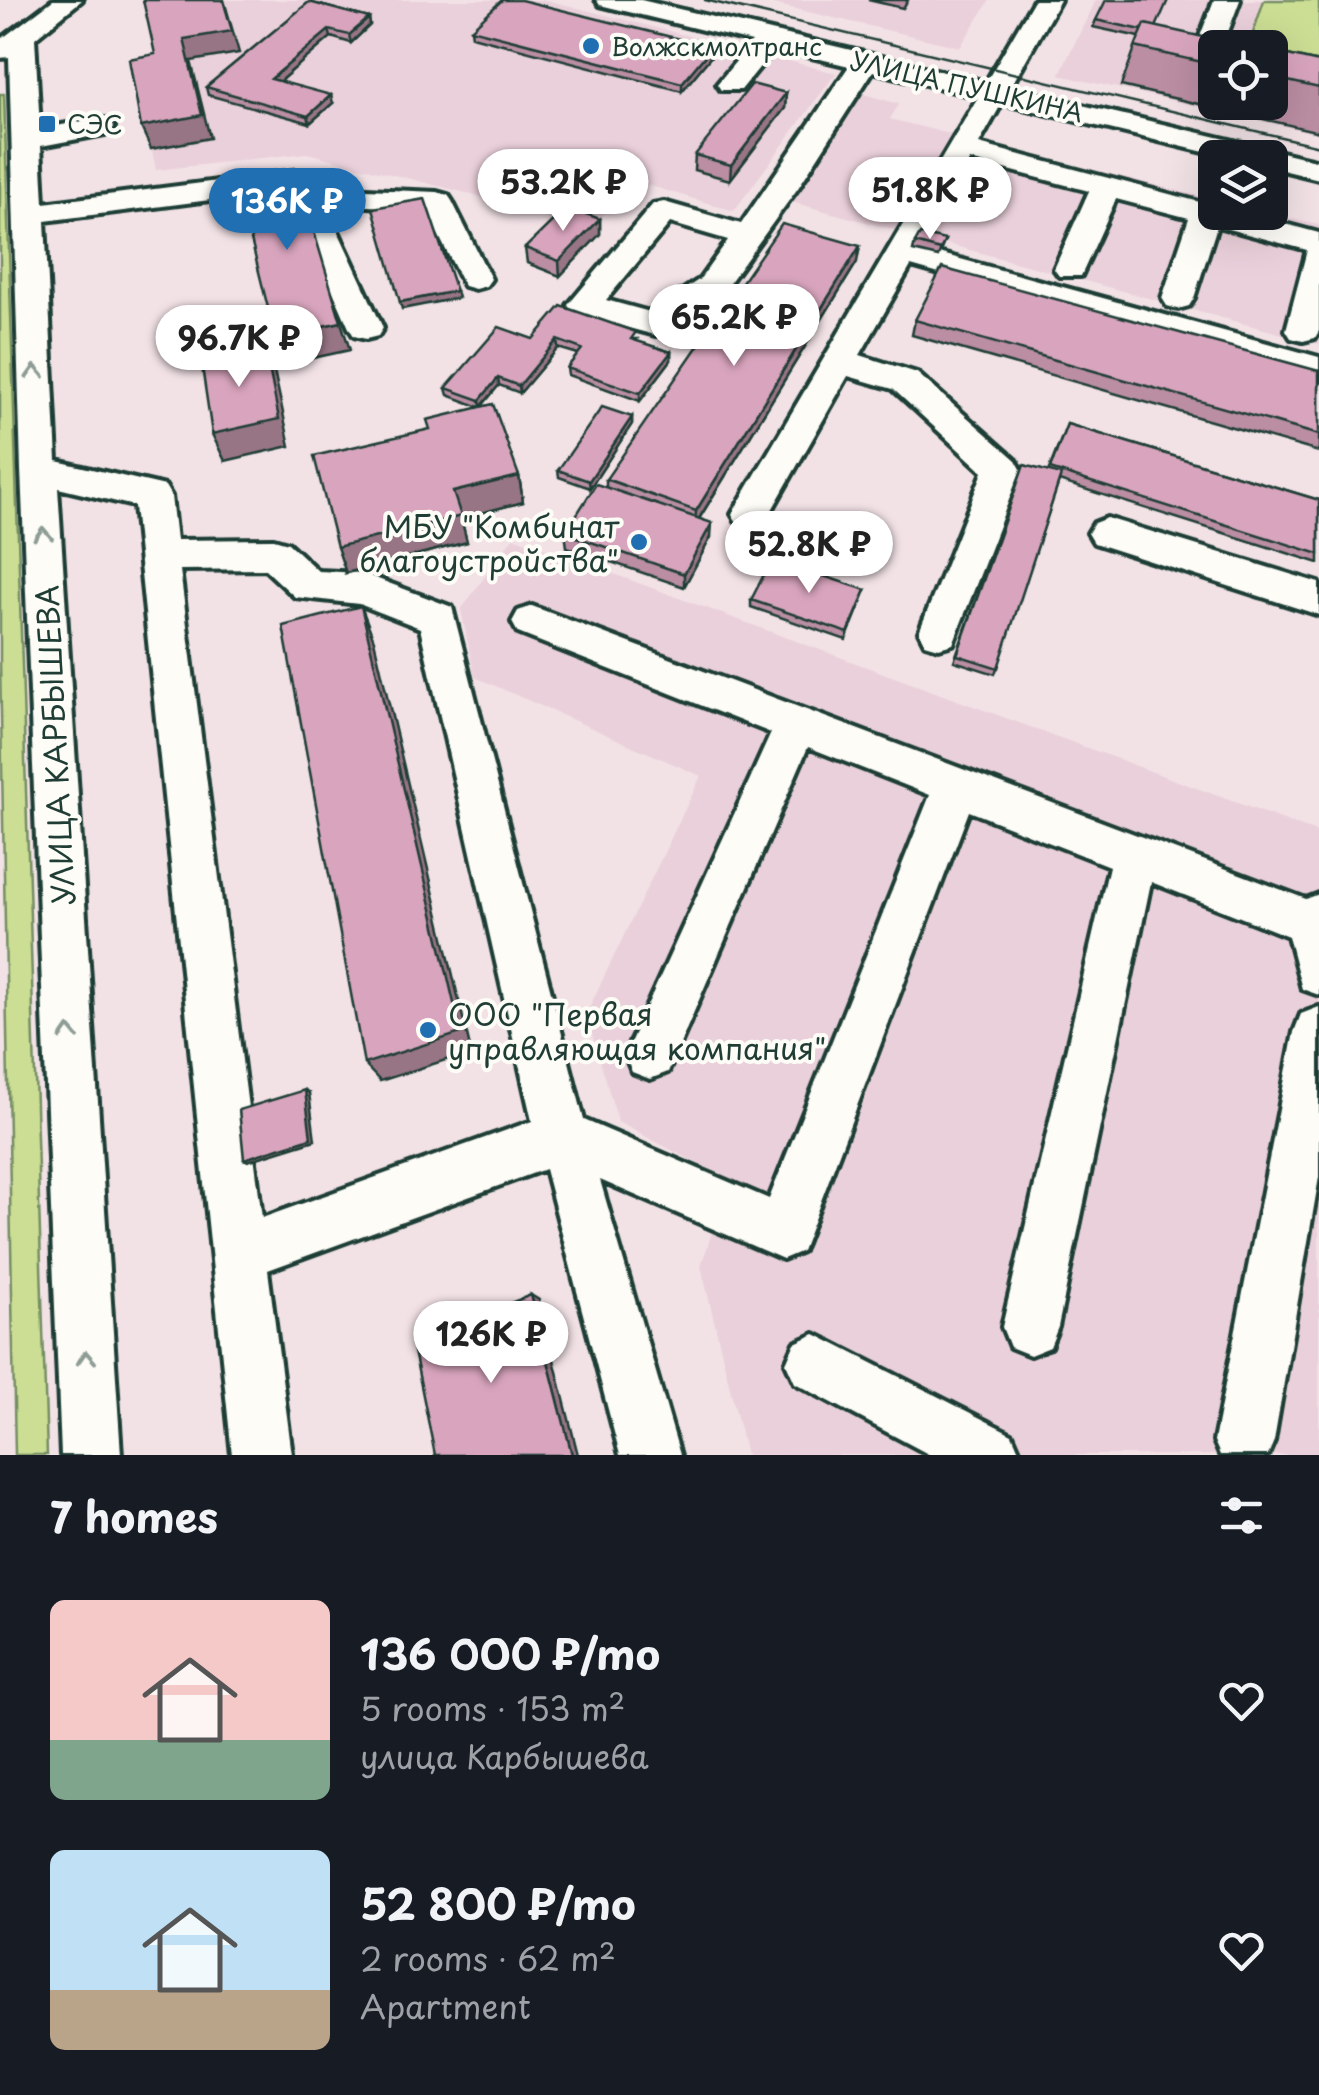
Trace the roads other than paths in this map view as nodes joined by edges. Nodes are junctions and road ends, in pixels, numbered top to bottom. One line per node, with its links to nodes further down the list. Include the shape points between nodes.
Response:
1 (69, 0): 7 (street)
2 (609, 0): 6 (street, УЛИЦА ПУШКИНА)
3 (1047, 0): 10 (street)
4 (1227, 0): 5 (street)
5 (1215, 30)
6 (769, 38): 8 (street, УЛИЦА ПУШКИНА); 9 (street)
7 (11, 44): 12 (street, УЛИЦА КАРБЫШЕВА)
8 (866, 61): 10 (street, УЛИЦА ПУШКИНА); 23 (street)
9 (731, 84)
10 (996, 93): 13 (street, УЛИЦА ПУШКИНА); 14 (street)
11 (100, 127): 12 (street)
12 (25, 140): 20 (street, УЛИЦА КАРБЫШЕВА)
13 (1198, 141)
14 (963, 149): 18 (street); 25 (street)
15 (1288, 163): 16 (street, УЛИЦА ПУШКИНА)
16 (1319, 170)
17 (300, 180): 20 (street); 28 (street, via 337,197 437,201); 30 (street)
18 (1104, 189): 19 (street); 27 (street)
19 (1198, 213)
20 (29, 214): 34 (street, УЛИЦА КАРБЫШЕВА, one-way to 20)
21 (1200, 230): 29 (street)
22 (1264, 230): 24 (street)
23 (748, 236): 23 (street, via 664,211 584,306 654,324 711,286)
24 (1319, 244)
25 (902, 254): 32 (street); 33 (street)
26 (1319, 256): 31 (street)
27 (1070, 270)
28 (475, 279)
29 (1178, 298)
30 (366, 328)
31 (1304, 330)
32 (840, 361): 35 (street); 40 (street, via 905,381 1003,468)
33 (1319, 369)
34 (40, 470): 37 (street, via 152,496); 53 (street, УЛИЦА КАРБЫШЕВА, one-way to 34)
35 (751, 514)
36 (1107, 533): 38 (street)
37 (159, 554): 48 (street, via 274,554 309,586 362,589 438,618); 49 (street)
38 (1319, 599)
39 (532, 622): 41 (street)
40 (939, 632)
41 (796, 725): 42 (street); 47 (street)
42 (956, 786): 43 (street); 48 (street, via 782,1232)
43 (1134, 856): 44 (street); 50 (street)
44 (1314, 919): 45 (street)
45 (1319, 972)
46 (1319, 1032): 52 (street)
47 (650, 1054)
48 (562, 1137): 49 (street); 55 (street)
49 (240, 1253): 54 (street)
50 (1030, 1327)
51 (815, 1363): 56 (street)
52 (1244, 1441)
53 (91, 1455)
54 (262, 1455)
55 (650, 1455)
56 (991, 1455)

